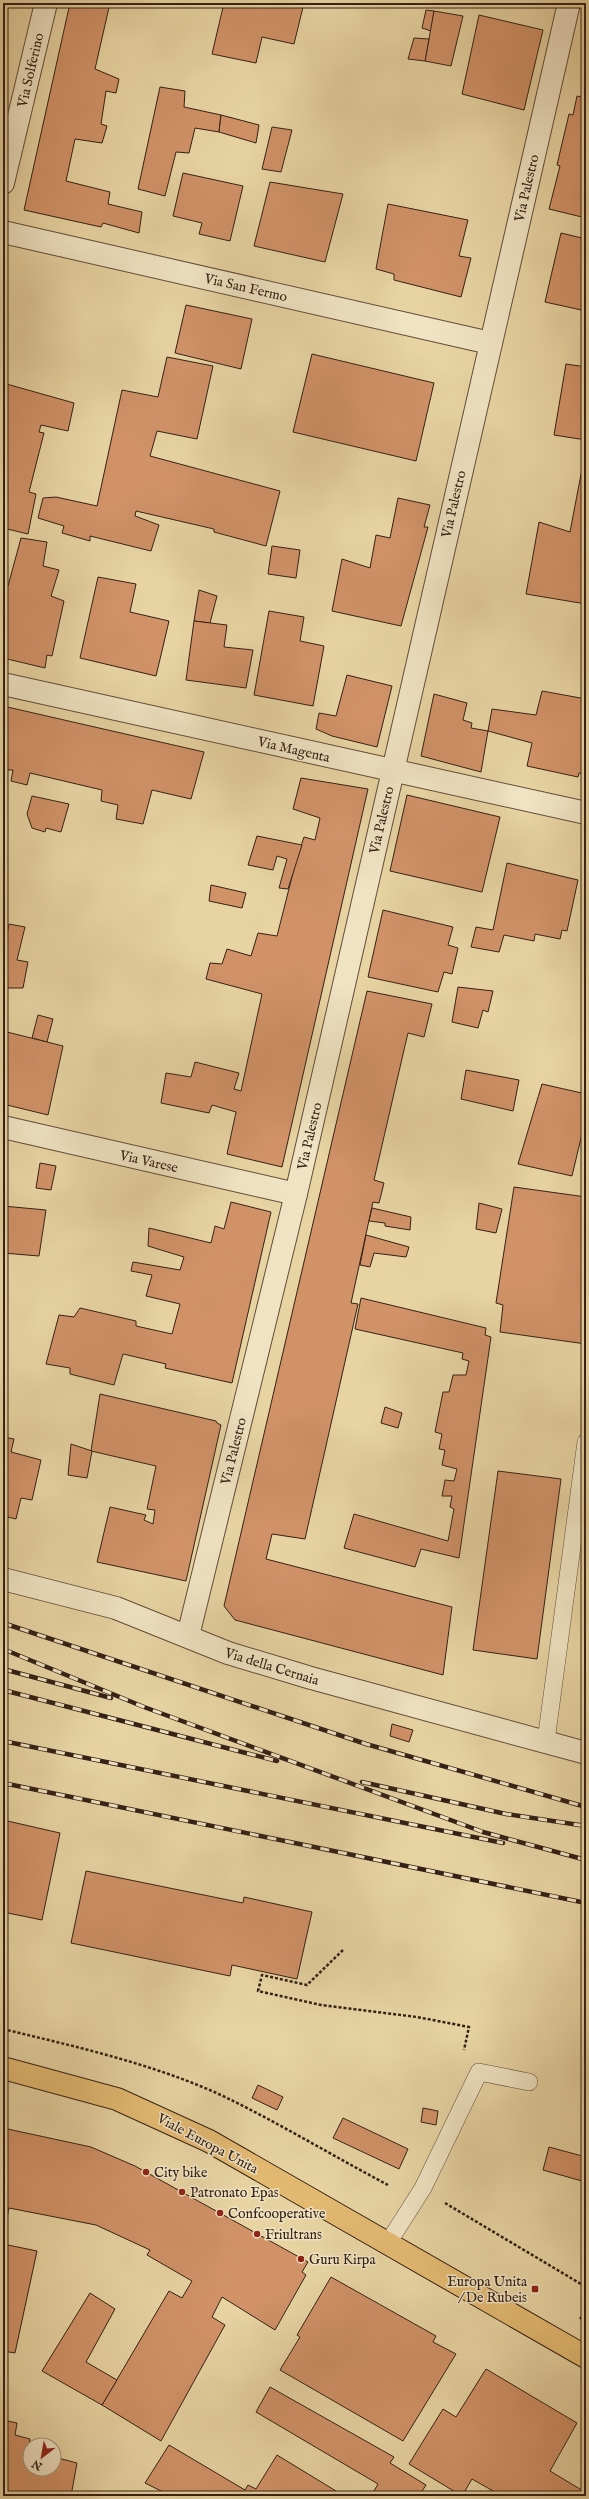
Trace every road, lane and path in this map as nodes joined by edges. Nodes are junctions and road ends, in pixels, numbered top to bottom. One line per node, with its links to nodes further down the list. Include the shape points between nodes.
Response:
1 (46, 3): 3 (street, Via Solferino)
2 (570, 3): 5 (street, Via Palestro)
3 (3, 183)
4 (3, 232): 5 (street, Via San Fermo)
5 (490, 343): 7 (street, Via Palestro)
6 (3, 684): 7 (street, Via Magenta)
7 (392, 771): 8 (street, Via Magenta); 10 (street, Via Palestro)
8 (586, 813)
9 (3, 1127): 10 (street, Via Varese)
10 (296, 1194): 13 (street, Via Palestro)
11 (586, 1442): 14 (lane)
12 (3, 1579): 13 (street, Via della Cernaia, via 116,1608)
13 (188, 1636): 14 (street, Via della Cernaia, via 228,1653 311,1678)
14 (546, 1741): 15 (street, Via della Cernaia)
15 (586, 1753)
16 (343, 1950): 18 (path, via 307,1985 262,1975 258,1991 321,2005 417,2017 469,2027)
17 (3, 2029): 21 (path, via 85,2049 160,2072 222,2096)
18 (463, 2055)
19 (3, 2068): 23 (main road, Viale Europa Unita, via 117,2099 164,2119 208,2141)
20 (529, 2082): 23 (lane, via 479,2072 423,2188)
21 (388, 2185)
22 (444, 2203): 24 (path)
23 (388, 2243): 25 (main road, Viale Europa Unita)
24 (586, 2287)
25 (586, 2357)

